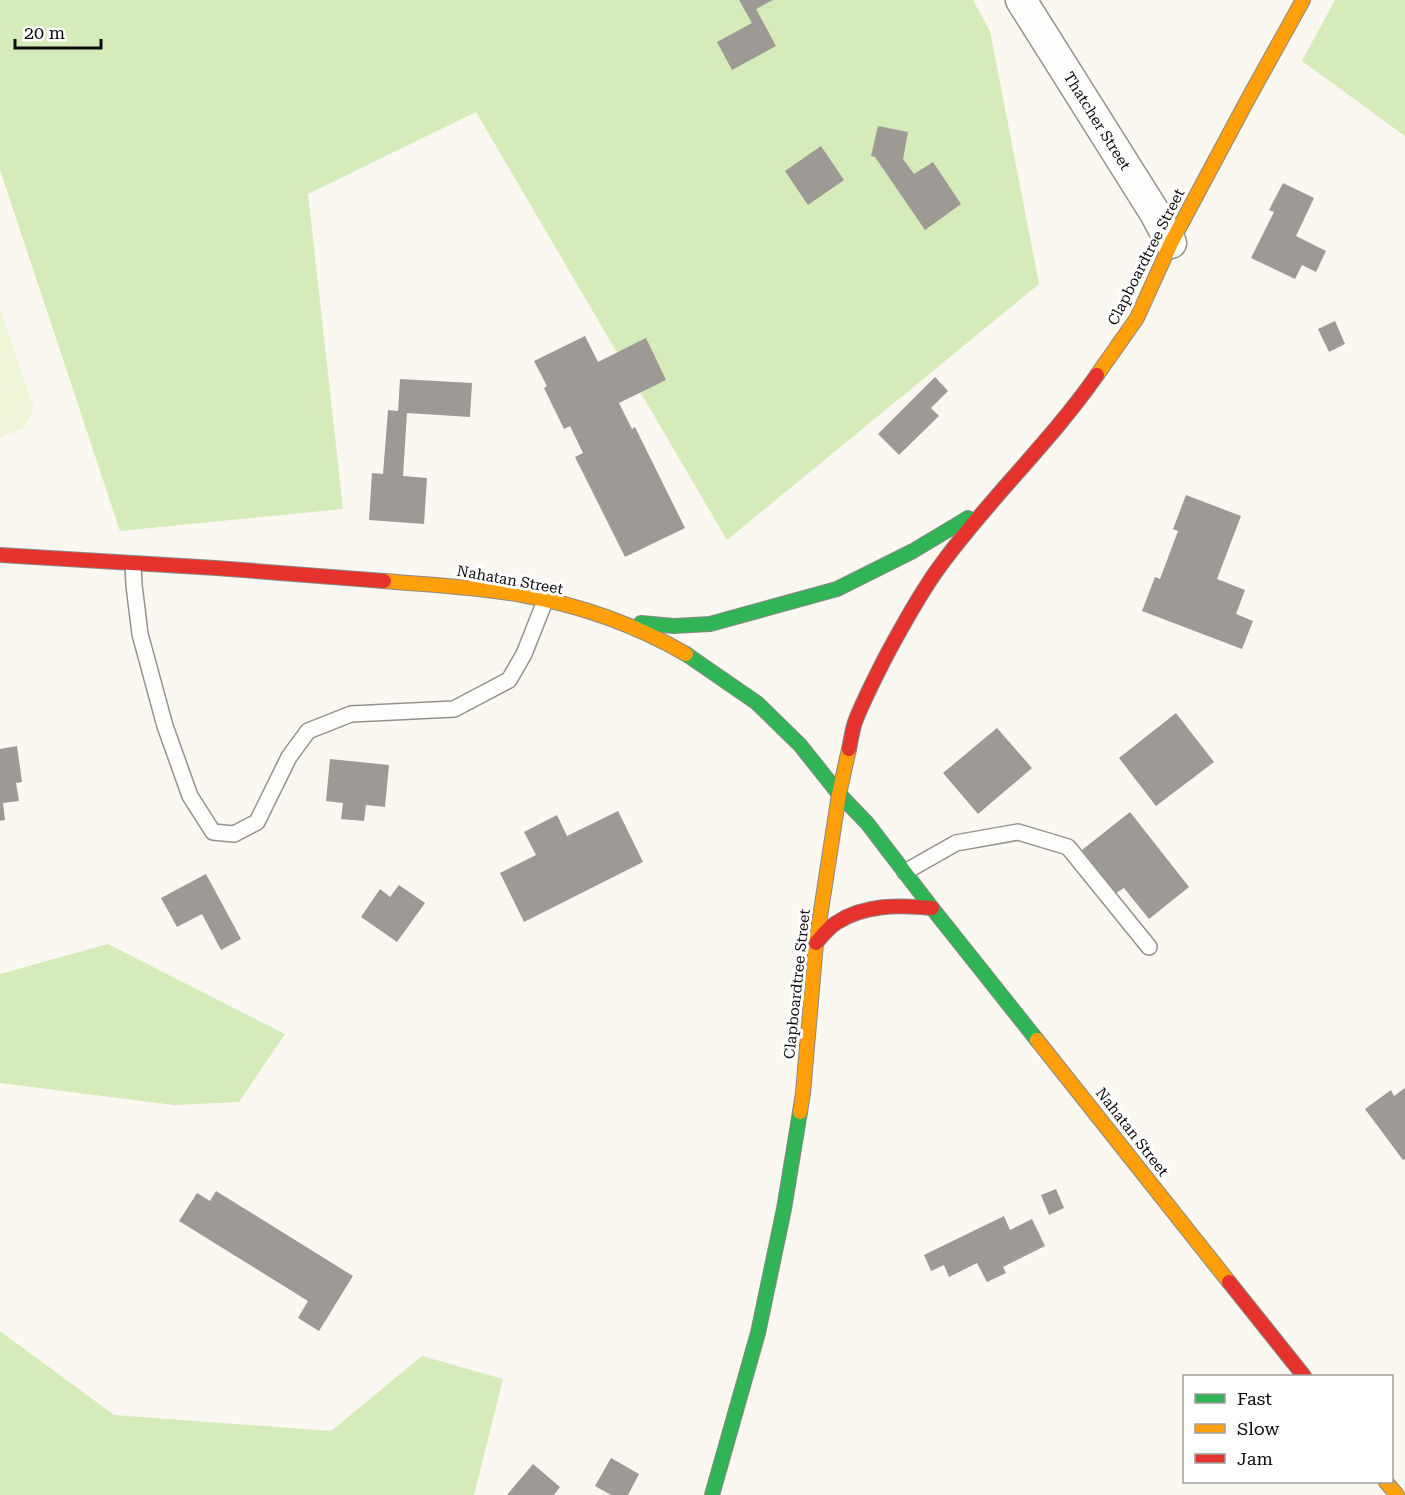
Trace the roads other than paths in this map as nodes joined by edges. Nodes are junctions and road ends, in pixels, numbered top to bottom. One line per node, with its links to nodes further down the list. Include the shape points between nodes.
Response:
1 (1021, 0): 3 (street, Thatcher Street)
2 (1303, 0): 3 (main road, Clapboardtree Street)
3 (1172, 243): 4 (main road, Clapboardtree Street, via 1137,318 1081,398)
4 (987, 507): 8 (main road, Clapboardtree Street, via 913,551 837,589 710,624 674,626); 9 (main road, Clapboardtree Street, via 942,563 899,631 855,723)
5 (0, 555): 6 (main road, Nahatan Street)
6 (133, 564): 7 (main road, Nahatan Street, via 447,586); 7 (lane, via 140,634 165,726 190,796 213,832 234,834 257,822 289,757 309,730 351,714 454,709 509,680)
7 (545, 601): 8 (main road, Nahatan Street)
8 (615, 620): 9 (main road, Nahatan Street, via 695,659 757,703 800,745)
9 (839, 794): 10 (main road, Nahatan Street); 12 (main road, Clapboardtree Street)
10 (905, 872): 11 (main road, Nahatan Street); 13 (lane, via 956,843 1018,832 1068,846)
11 (932, 908): 12 (main road, via 864,910 836,923); 14 (main road, Nahatan Street)
12 (816, 943): 16 (main road, Clapboardtree Street, via 803,1093 784,1209 758,1333)
13 (1149, 946)
14 (1302, 1375)
15 (1387, 1483): 17 (main road)
16 (712, 1495)
17 (1397, 1495)

